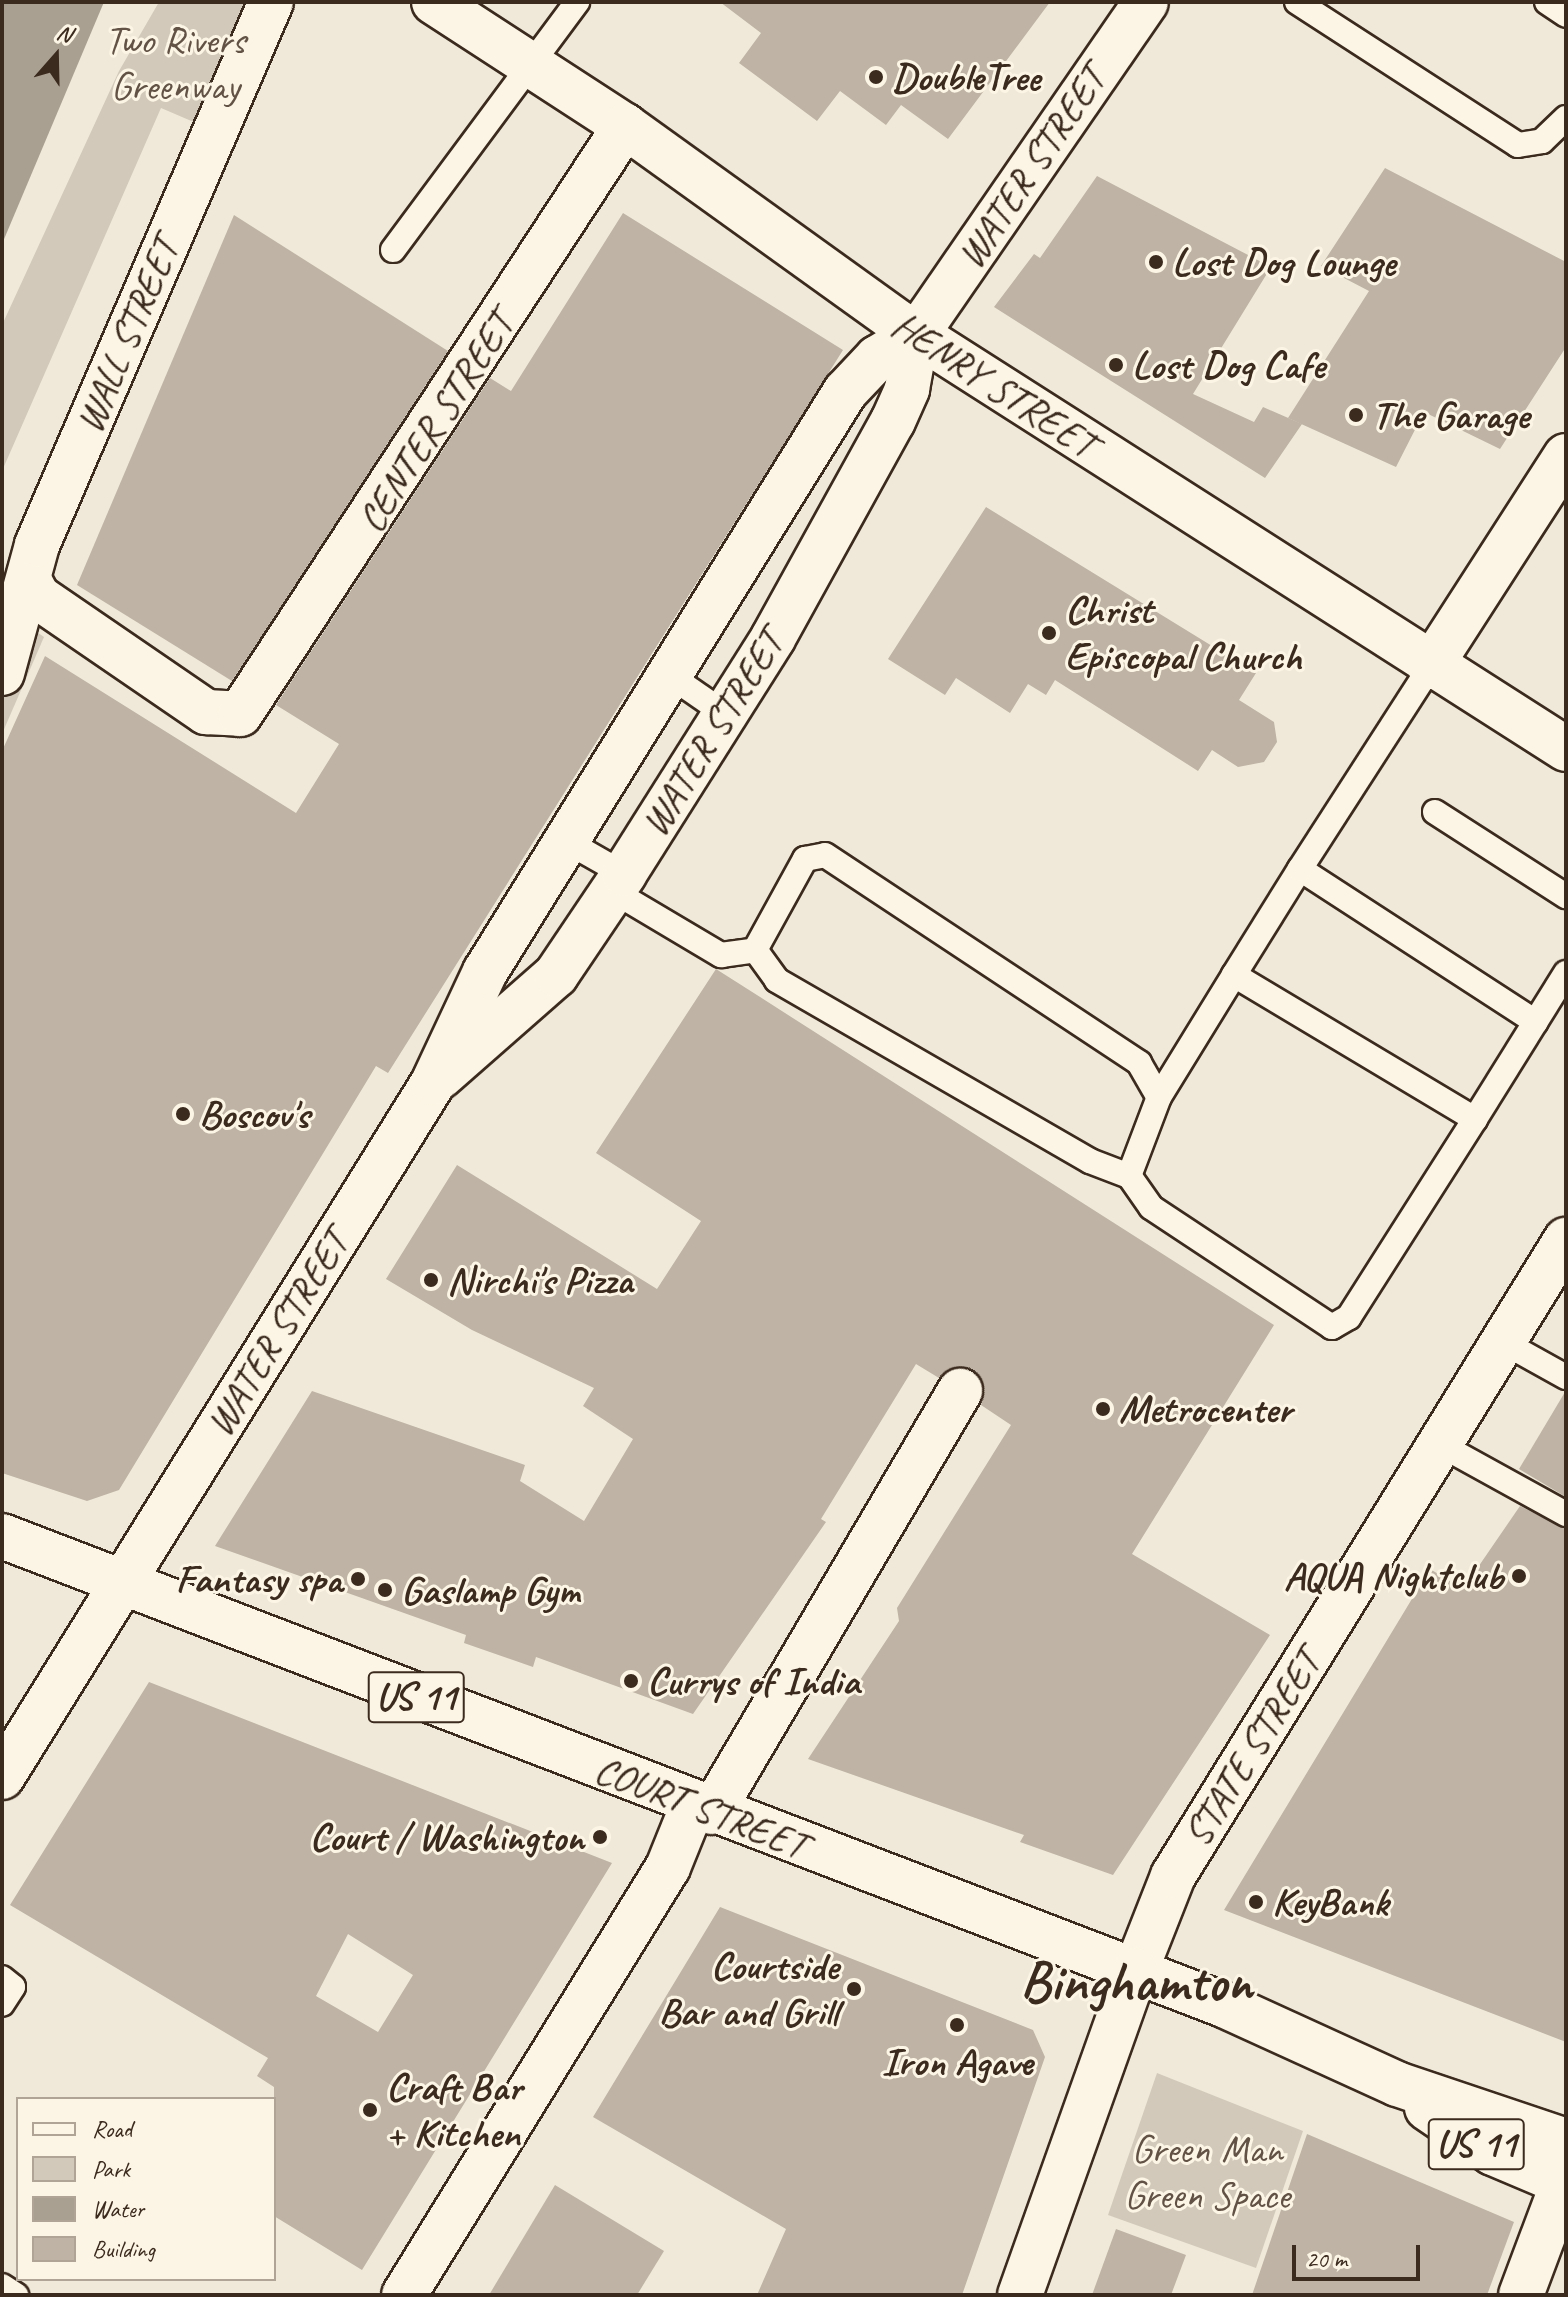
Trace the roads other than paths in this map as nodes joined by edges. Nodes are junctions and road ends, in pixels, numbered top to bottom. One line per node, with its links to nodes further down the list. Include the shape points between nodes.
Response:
1 (271, 2): 14 (street, WALL STREET, via 37,545)
2 (434, 2): 8 (street, HENRY STREET)
3 (577, 2): 8 (lane)
4 (1297, 2): 9 (lane, via 1518,145 1542,141)
5 (1547, 2): 7 (lane)
6 (1132, 10): 12 (street, WATER STREET)
7 (1566, 15)
8 (530, 64): 10 (street, HENRY STREET); 11 (lane)
9 (1566, 118)
10 (625, 126): 12 (street, HENRY STREET); 14 (street, CENTER STREET, via 240,714 206,712 38,597)
11 (393, 250)
12 (917, 334): 15 (street, HENRY STREET); 17 (street, WATER STREET, via 877,358 845,392); 18 (street, WATER STREET, via 907,389 893,421)
13 (1566, 456): 15 (street)
14 (30, 582): 16 (street, WALL STREET)
15 (1430, 667): 19 (street, HENRY STREET); 22 (lane)
16 (2, 673)
17 (669, 675): 18 (lane); 21 (street, WATER STREET)
18 (724, 713): 23 (street, WATER STREET)
19 (1566, 749)
20 (1435, 812): 24 (lane)
21 (566, 841): 23 (lane); 29 (street, WATER STREET, via 485,972)
22 (1300, 869): 27 (lane); 28 (lane)
23 (618, 883): 25 (lane, via 721,955); 29 (street, WATER STREET, via 535,997)
24 (1566, 896)
25 (755, 950): 30 (lane, via 805,859 825,855 1139,1063); 32 (lane, via 777,980 1090,1161)
26 (1566, 973): 28 (lane)
27 (1234, 975): 30 (lane); 31 (lane)
28 (1536, 1022): 31 (lane)
29 (433, 1083): 40 (street, WATER STREET)
30 (1159, 1097): 32 (lane)
31 (1475, 1119): 32 (lane, via 1349,1317 1332,1327 1151,1207)
32 (1129, 1176)
33 (1566, 1240): 34 (street, STATE STREET)
34 (1503, 1342): 35 (lane); 37 (street, STATE STREET)
35 (1566, 1377)
36 (960, 1391): 42 (street)
37 (1439, 1444): 38 (lane); 43 (street, STATE STREET, via 1173,1876)
38 (1566, 1514)
39 (2, 1536): 40 (street, COURT STREET / US 11)
40 (120, 1582): 41 (street, WATER STREET); 42 (street, COURT STREET / US 11)
41 (2, 1777)
42 (702, 1808): 43 (street, COURT STREET / US 11); 49 (street)
43 (1136, 1970): 46 (street, COURT STREET / US 11, via 1397,2084); 50 (street, STATE STREET)
44 (2, 1978): 45 (lane, via 13,1987)
45 (2, 2004)
46 (1565, 2170): 51 (street)
47 (2, 2286): 48 (lane)
48 (16, 2295)
49 (404, 2295)
50 (1020, 2295)
51 (1521, 2295)

